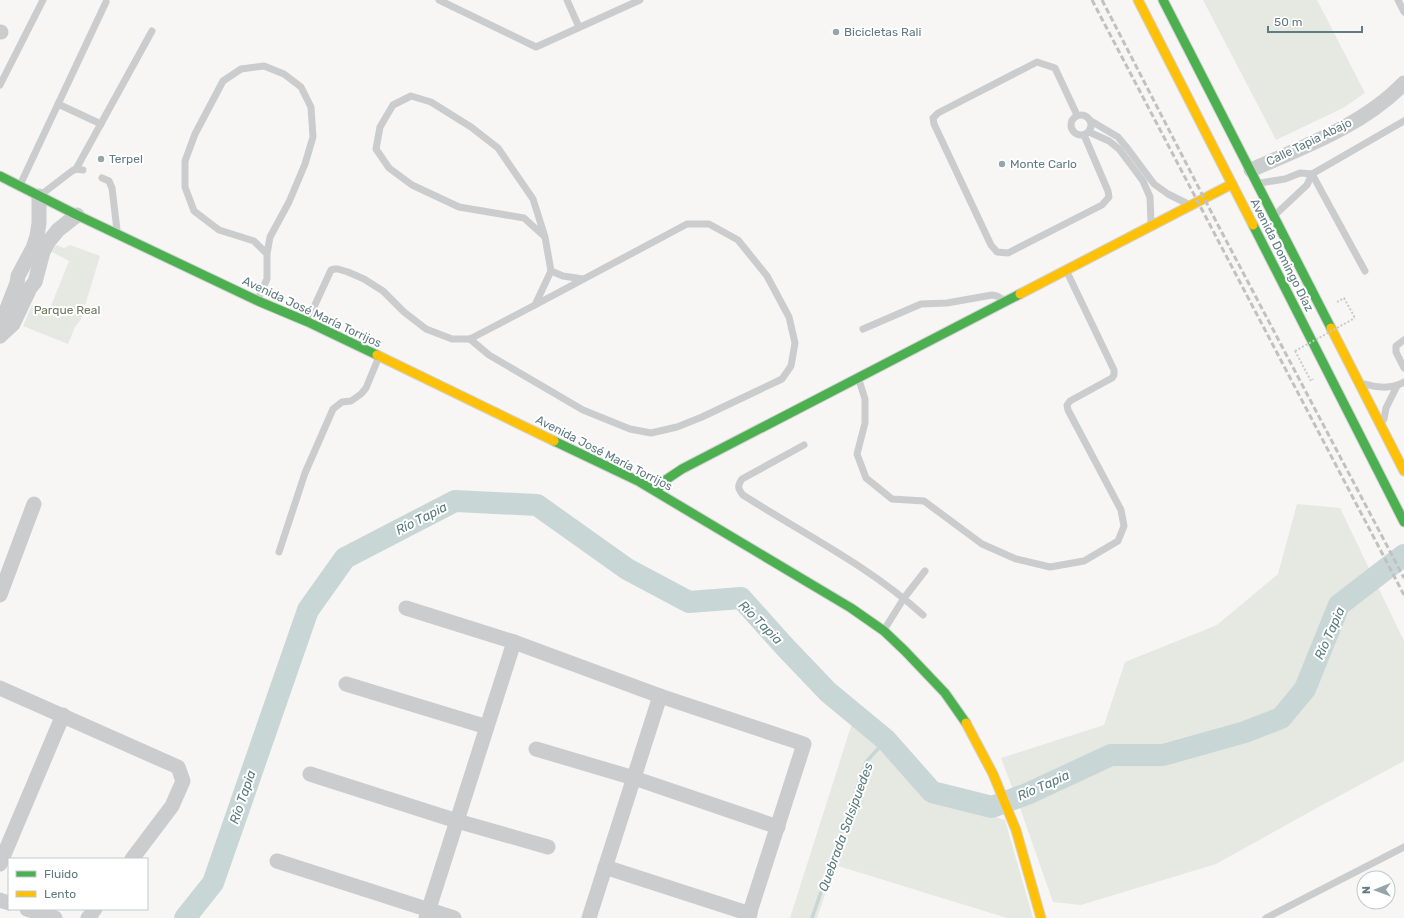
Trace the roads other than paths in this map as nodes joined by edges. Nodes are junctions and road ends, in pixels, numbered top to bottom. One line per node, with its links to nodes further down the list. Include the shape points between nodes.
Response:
1 (43, 0): 13 (lane)
2 (439, 0): 10 (lane, via 536,47)
3 (567, 0): 10 (lane)
4 (640, 0): 10 (lane)
5 (1138, 0): 24 (main road, Avenida Domingo Díaz)
6 (1163, 0): 20 (main road, Avenida Domingo Díaz)
7 (1398, 0): 9 (lane)
8 (106, 2): 14 (lane)
9 (1404, 12)
10 (580, 27)
11 (152, 32): 18 (lane)
12 (1404, 83): 20 (street, Calle Tapia Abajo, via 1376,108 1327,136)
13 (0, 85)
14 (58, 104): 18 (lane); 26 (lane)
15 (1077, 115): 16 (lane, via 1084,114); 19 (lane, via 1071,123 1072,130 1077,134); 19 (lane, via 1055,68 1037,62 938,113 933,118 991,245 998,252 1008,253 1102,205 1109,197)
16 (1091, 121): 19 (lane, via 1091,127); 28 (lane, via 1118,137 1154,184)
17 (1404, 121): 21 (lane)
18 (101, 124): 27 (lane, via 80,170 67,174)
19 (1086, 133): 31 (lane, via 1110,141 1143,181 1150,197)
20 (1251, 170): 25 (main road, Avenida Domingo Díaz)
21 (1312, 174): 25 (lane, via 1300,173 1285,180); 30 (lane, via 1307,186); 39 (lane)
22 (0, 176): 26 (main road, Avenida José María Torrijos)
23 (102, 178): 32 (lane, via 109,181 112,188)
24 (1232, 184): 28 (main road); 61 (main road, Avenida Domingo Díaz)
25 (1258, 184): 30 (main road, Avenida Domingo Díaz)
26 (19, 186): 27 (main road, Avenida José María Torrijos)
27 (39, 196): 29 (main road, Avenida José María Torrijos); 35 (street, via 39,224 33,248)
28 (1192, 205): 31 (main road)
29 (77, 215): 32 (main road, Avenida José María Torrijos); 36 (street, via 49,241 43,252)
30 (1274, 216): 53 (main road, Avenida Domingo Díaz)
31 (1151, 226): 38 (main road)
32 (118, 234): 42 (main road, Avenida José María Torrijos)
33 (545, 237): 33 (lane, via 524,218 459,207 412,186 389,168 376,149 380,127 393,105 411,96 431,102 471,127 498,148 533,199); 37 (lane)
34 (267, 254): 34 (lane, via 254,241 219,230 194,211 185,187 185,161 195,134 222,81 241,69 264,66 284,74 301,87 311,107 313,136 290,202 270,237); 42 (lane, via 267,279)
35 (24, 264): 36 (street, via 32,265); 41 (street, via 18,276)
36 (39, 271): 41 (street, via 35,282)
37 (551, 271): 40 (lane, via 562,276); 44 (lane)
38 (1066, 271): 43 (main road); 52 (lane, via 1114,370 1112,378 1070,401 1067,405 1068,410 1121,510 1124,526 1118,542 1084,561 1050,567 1016,559 982,544 924,501 892,499 866,478 858,454 865,423 865,399)
39 (1365, 271)
40 (583, 279): 44 (lane); 48 (lane, via 687,224 709,224 738,240 767,276 789,317 795,343 792,366 782,378 702,417 677,427 651,433 630,429 583,410 489,355)
41 (23, 286): 47 (street, via 13,324)
42 (258, 301): 45 (main road, Avenida José María Torrijos)
43 (1004, 303): 46 (lane, via 1001,298 992,295 947,303 921,304); 52 (main road)
44 (535, 305): 48 (lane)
45 (308, 322): 48 (lane, via 334,268 364,279 383,291 426,329 452,339); 50 (main road, Avenida José María Torrijos)
46 (863, 329)
47 (0, 336)
48 (470, 339)
49 (1404, 340): 51 (lane, via 1396,346 1396,352)
50 (379, 357): 59 (main road, Avenida José María Torrijos); 62 (lane, via 361,394 351,401 342,402 334,409 304,473)
51 (1404, 368)
52 (858, 378): 59 (main road, via 682,469 669,477)
53 (1359, 382): 55 (lane, via 1376,386); 56 (main road, Avenida Domingo Díaz)
54 (1404, 382): 55 (lane)
55 (1397, 386): 56 (lane, via 1386,408)
56 (1383, 429): 58 (main road, Avenida Domingo Díaz)
57 (804, 445): 65 (lane, via 742,479 738,489 743,495 841,554)
58 (1404, 472)
59 (656, 492): 68 (main road, Avenida José María Torrijos, via 851,608)
60 (34, 504): 64 (street)
61 (1404, 522)
62 (279, 552)
63 (924, 571): 65 (lane)
64 (0, 595)
65 (904, 598): 67 (lane); 68 (lane)
66 (406, 608): 69 (street)
67 (923, 615)
68 (884, 631): 94 (main road, Avenida José María Torrijos, via 945,693 967,724 993,774 1016,830)
69 (514, 642): 72 (street); 74 (street)
70 (346, 684): 74 (street)
71 (0, 688): 73 (street)
72 (660, 696): 77 (street); 79 (street, via 804,744)
73 (63, 715): 82 (street, via 178,767 183,781 172,806); 84 (street)
74 (487, 727): 78 (street)
75 (536, 749): 77 (street)
76 (310, 774): 78 (street)
77 (634, 778): 79 (street); 85 (street)
78 (457, 821): 81 (street); 88 (street)
79 (778, 827): 89 (street)
80 (1404, 847): 95 (lane)
81 (548, 848)
82 (133, 858)
83 (277, 861): 88 (street)
84 (0, 864)
85 (605, 867): 89 (street); 93 (street)
86 (30, 910): 90 (street)
87 (94, 910): 91 (street)
88 (428, 914): 92 (street)
89 (749, 916)
90 (55, 918)
91 (88, 918)
92 (454, 918)
93 (589, 918)
94 (1041, 918)
95 (1266, 918)

